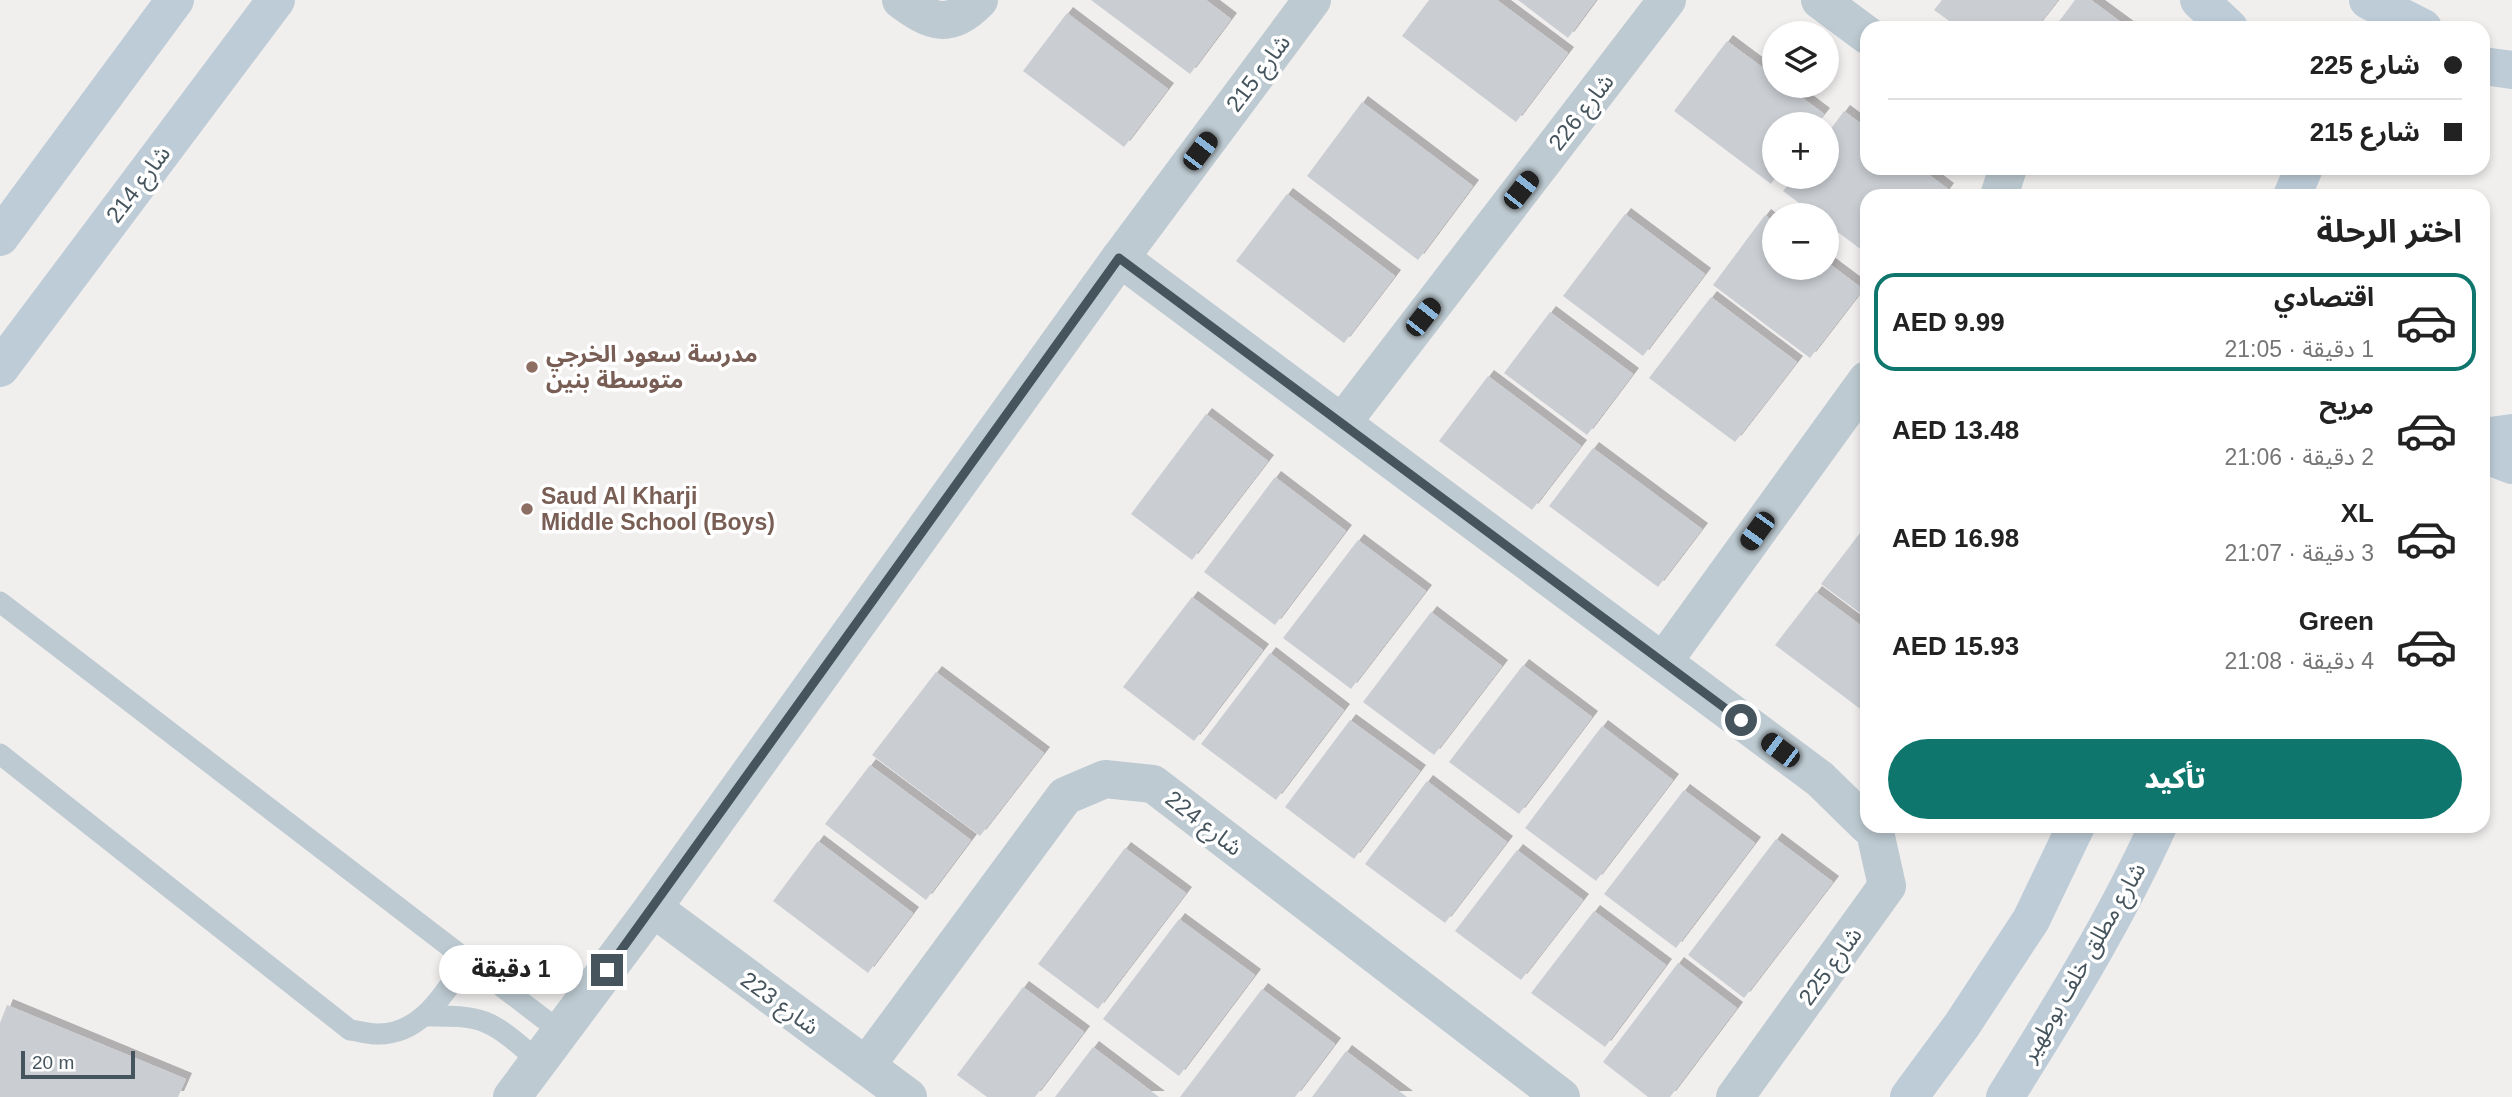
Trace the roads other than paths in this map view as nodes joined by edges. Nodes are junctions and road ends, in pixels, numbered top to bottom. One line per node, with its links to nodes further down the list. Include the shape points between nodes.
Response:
1 (176, 0): 13 (street)
2 (901, 0): 3 (street, via 936,21 966,14)
3 (979, 0)
4 (1312, 0): 14 (street, شارع 215)
5 (1667, 0): 17 (street, شارع 226)
6 (1820, 0): 12 (street)
7 (2199, 0): 10 (street)
8 (2368, 0): 11 (street)
9 (261, 5): 15 (street, شارع 214)
10 (2222, 21)
11 (2409, 21)
12 (1860, 30)
13 (0, 237)
14 (1119, 258): 17 (street, شارع 225); 29 (street, شارع 215)
15 (0, 368)
16 (1860, 390): 23 (street)
17 (1342, 423): 23 (street, شارع 225)
18 (2512, 433): 19 (street)
19 (2490, 436)
20 (2490, 457): 21 (street)
21 (2512, 465)
22 (0, 602): 30 (lane)
23 (1662, 662): 25 (street, شارع 225, via 1820,779)
24 (0, 754): 31 (lane, via 350,1030 378,1035 407,1029)
25 (1860, 817)
26 (1875, 833): 37 (street, شارع 225, via 1887,886)
27 (2073, 833): 38 (street, via 2031,920)
28 (2155, 833): 39 (street, شارع مطلق خلف بوطهير, via 2081,973)
29 (653, 908): 32 (street, شارع 215); 33 (street, شارع 223)
30 (467, 960): 31 (lane); 32 (lane)
31 (425, 1016): 32 (lane, via 484,1021)
32 (550, 1047): 34 (street, شارع 215)
33 (866, 1066): 35 (street, شارع 223); 36 (street, شارع 224, via 1065,796 1105,779 1153,784)
34 (512, 1097)
35 (908, 1097)
36 (1561, 1097)
37 (1735, 1097)
38 (1909, 1097)
39 (2005, 1097)

